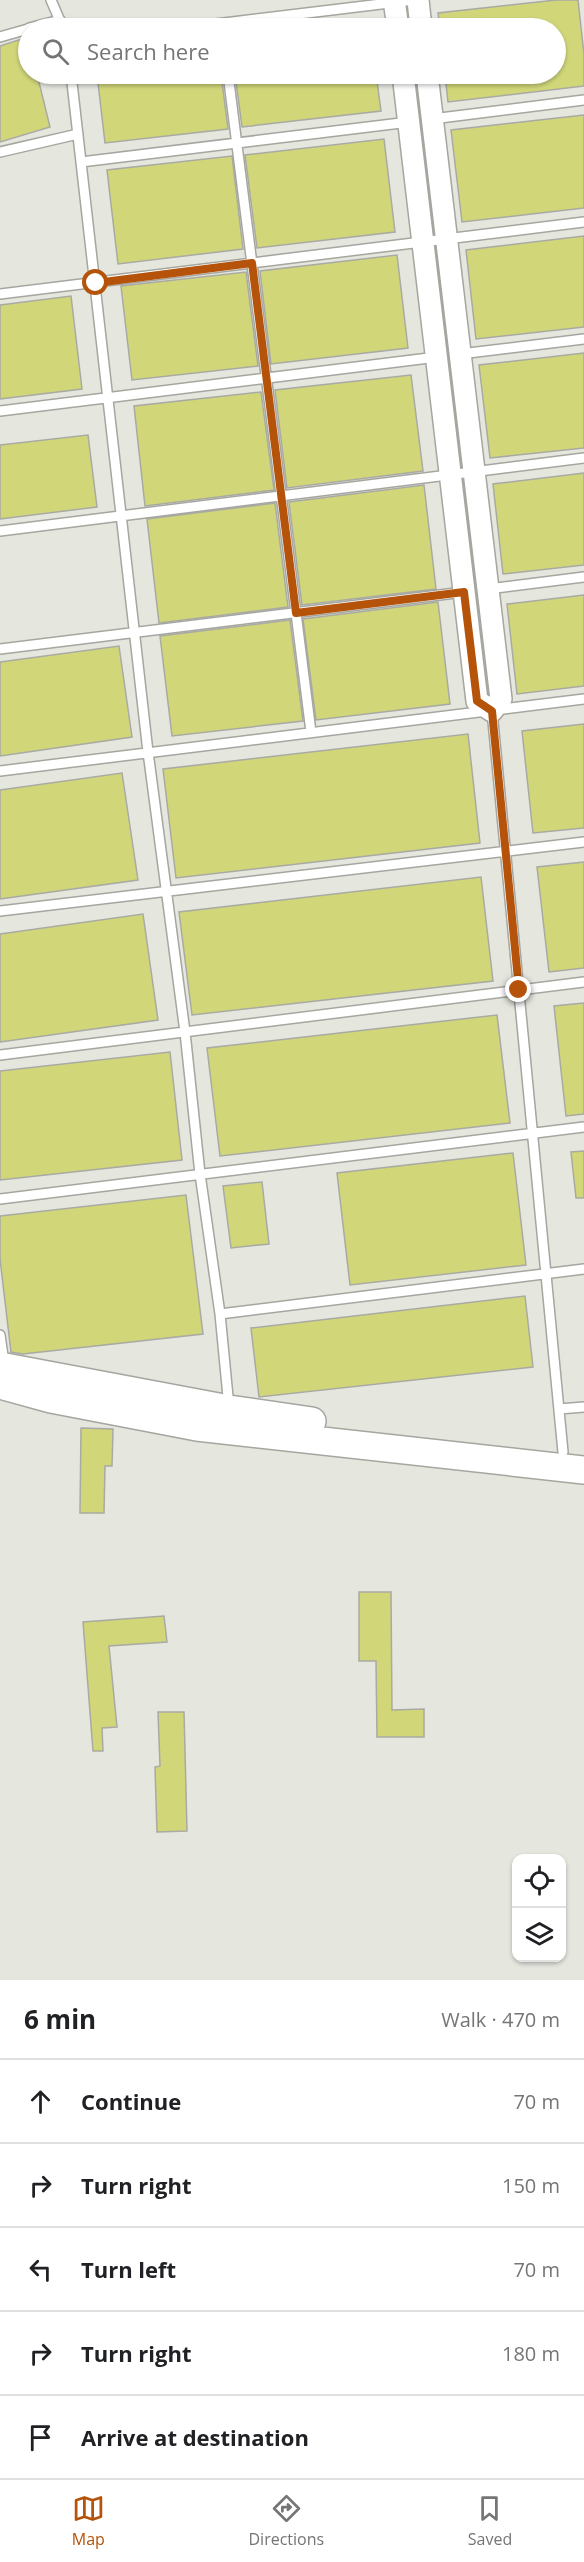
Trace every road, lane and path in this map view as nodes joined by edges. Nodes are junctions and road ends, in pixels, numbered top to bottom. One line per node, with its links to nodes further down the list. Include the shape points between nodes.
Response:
1 (51, 0): 3 (lane)
2 (405, 1): 4 (lane); 5 (street); 6 (street)
3 (58, 18)
4 (281, 18)
5 (401, 18)
6 (416, 18)
7 (18, 32): 8 (lane)
8 (0, 37)
9 (72, 84): 16 (lane)
10 (229, 84): 17 (lane)
11 (404, 84): 15 (street)
12 (428, 84): 14 (street)
13 (584, 100): 14 (lane)
14 (432, 119): 21 (street)
15 (409, 122): 17 (lane); 22 (street)
16 (78, 134): 18 (lane); 19 (lane)
17 (237, 143): 19 (lane); 23 (lane)
18 (0, 152)
19 (81, 162): 24 (lane)
20 (584, 222): 21 (lane)
21 (446, 239): 22 (lane); 27 (street)
22 (423, 242): 23 (lane); 28 (street)
23 (252, 263): 24 (lane); 29 (lane)
24 (96, 283): 25 (lane); 30 (lane)
25 (0, 294)
26 (584, 339): 27 (lane)
27 (460, 354): 33 (street)
28 (437, 357): 29 (lane); 34 (street)
29 (267, 378): 30 (lane); 35 (lane)
30 (109, 397): 31 (lane); 36 (lane)
31 (0, 411)
32 (584, 458): 33 (lane)
33 (474, 472): 34 (lane); 39 (street)
34 (450, 475): 35 (lane); 40 (street)
35 (282, 496): 36 (lane); 41 (lane)
36 (123, 515): 37 (lane); 42 (lane)
37 (0, 531)
38 (584, 577): 39 (lane)
39 (488, 589): 45 (street, via 501,699)
40 (464, 592): 41 (lane); 45 (street, via 477,701)
41 (296, 613): 42 (lane); 46 (lane)
42 (135, 633): 43 (lane); 47 (lane)
43 (0, 649)
44 (584, 699): 45 (lane)
45 (492, 711): 46 (lane); 50 (lane)
46 (311, 732): 47 (lane)
47 (148, 752): 48 (lane); 51 (lane)
48 (0, 771)
49 (584, 842): 50 (lane)
50 (506, 852): 51 (lane); 54 (lane)
51 (167, 891): 52 (lane); 55 (lane)
52 (0, 911)
53 (584, 982): 54 (lane)
54 (519, 990): 55 (lane); 58 (lane)
55 (184, 1032): 56 (lane); 59 (lane)
56 (0, 1055)
57 (584, 1126): 58 (lane)
58 (533, 1133): 59 (lane); 62 (lane)
59 (200, 1174): 60 (lane); 63 (lane)
60 (0, 1199)
61 (584, 1269): 62 (lane)
62 (546, 1274): 63 (lane); 68 (lane)
63 (220, 1314): 67 (lane)
64 (0, 1335): 65 (lane)
65 (2, 1372): 67 (main road); 70 (main road, via 51,1399 197,1427)
66 (584, 1407): 68 (lane)
67 (229, 1409): 69 (main road)
68 (559, 1409): 69 (lane)
69 (574, 1453)
70 (584, 1470)

